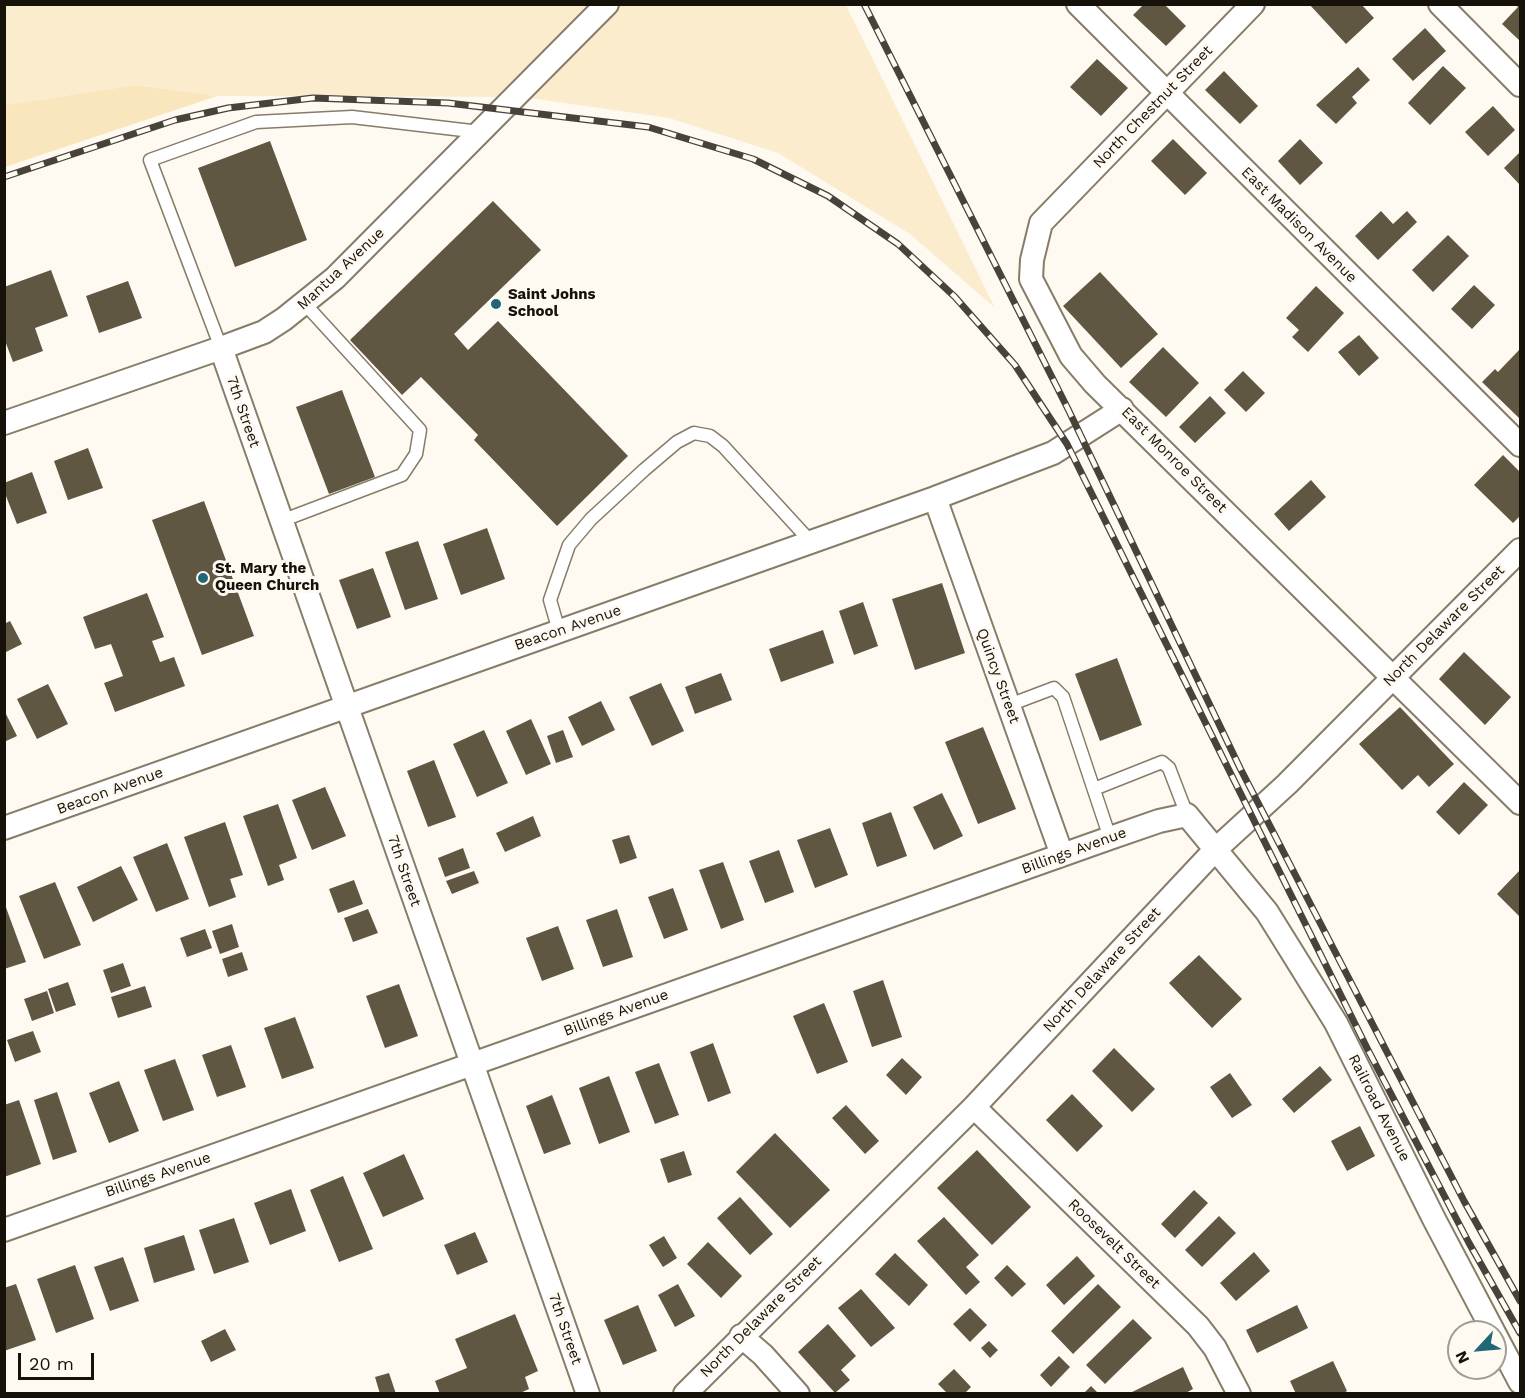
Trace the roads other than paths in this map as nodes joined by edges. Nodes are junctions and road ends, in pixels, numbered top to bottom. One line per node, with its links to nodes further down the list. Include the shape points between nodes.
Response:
1 (607, 4): 7 (street, Mantua Avenue)
2 (1078, 4): 6 (street, East Madison Avenue)
3 (1253, 4): 6 (street, North Chestnut Street)
4 (1440, 4): 5 (street)
5 (1521, 85)
6 (1166, 92): 8 (street, North Chestnut Street); 13 (street, East Madison Avenue)
7 (480, 132): 9 (street, Mantua Avenue); 10 (lane, via 351,117 256,122 150,160)
8 (1054, 209): 11 (street, East Monroe Street, via 1041,223 1031,279 1071,356)
9 (305, 304): 10 (street, Mantua Avenue, via 264,332); 15 (lane, via 420,430 416,454 402,475)
10 (221, 348): 12 (street, Mantua Avenue); 15 (street, 7th Street)
11 (1122, 409): 14 (street, Beacon Avenue, via 1053,453); 19 (street, East Monroe Street)
12 (4, 423)
13 (1521, 445)
14 (935, 498): 16 (street, Beacon Avenue); 20 (street, Quincy Street)
15 (281, 520): 21 (street, 7th Street)
16 (811, 542): 18 (street, Beacon Avenue); 18 (lane, via 723,446 710,436 694,433 644,471 591,519 569,545 550,600)
17 (1521, 550): 19 (street, North Delaware Street)
18 (559, 631): 21 (street, Beacon Avenue)
19 (1394, 677): 23 (street, East Monroe Street); 27 (street, North Delaware Street)
20 (1009, 705): 22 (lane, via 1054,688 1063,697); 28 (street, Quincy Street)
21 (347, 706): 25 (street, Beacon Avenue); 29 (street, 7th Street)
22 (1094, 789): 24 (lane, via 1162,762 1169,768); 26 (lane)
23 (1521, 803)
24 (1187, 816): 26 (street, Billings Avenue); 27 (street)
25 (4, 828)
26 (1110, 838): 28 (street, Billings Avenue)
27 (1215, 850): 30 (street, North Delaware Street); 33 (street, Railroad Avenue, via 1267,912 1336,1023)
28 (1062, 855): 29 (street, Billings Avenue)
29 (472, 1065): 31 (street, Billings Avenue); 34 (street, 7th Street)
30 (974, 1107): 32 (street, North Delaware Street); 37 (street, Roosevelt Street, via 1198,1326 1215,1348)
31 (4, 1230)
32 (741, 1336): 35 (street, North Delaware Street); 36 (street)
33 (1521, 1382)
34 (588, 1394)
35 (685, 1394)
36 (798, 1394)
37 (1239, 1394)

